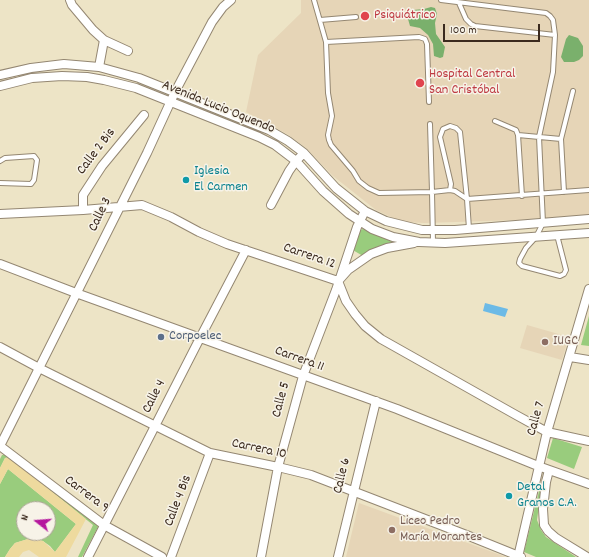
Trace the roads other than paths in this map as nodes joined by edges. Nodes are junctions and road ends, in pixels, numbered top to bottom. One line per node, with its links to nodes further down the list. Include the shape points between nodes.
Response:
1 (70, 0): 9 (street, via 92,30)
2 (231, 0): 18 (street, Calle 3, via 212,22)
3 (441, 0): 5 (lane)
4 (315, 1): 7 (lane)
5 (459, 3): 8 (lane, via 466,18 475,26); 8 (lane, via 546,13 553,20)
6 (356, 17): 7 (lane)
7 (320, 20): 10 (lane)
8 (555, 35): 25 (lane, via 552,72)
9 (104, 40): 11 (street); 13 (street)
10 (326, 42): 19 (lane, via 419,37 424,39 427,44); 33 (lane, via 328,93 332,116 328,135 331,145 360,181 373,191)
11 (128, 51)
12 (47, 65): 13 (street, Avenida Lucio Oquendo); 14 (street, Avenida Lucio Oquendo); 15 (street, via 46,73)
13 (99, 67): 18 (street, Avenida Lucio Oquendo, via 139,78)
14 (0, 75)
15 (49, 77): 16 (street, Avenida Lucio Oquendo, via 32,78); 20 (street, Avenida Lucio Oquendo, via 87,76 136,88)
16 (0, 86)
17 (573, 91): 26 (lane)
18 (175, 92): 20 (street, Calle 3); 27 (street, Avenida Lucio Oquendo, via 269,130 288,140)
19 (429, 102)
20 (170, 103): 29 (street, Avenida Lucio Oquendo, via 275,145); 39 (street, Calle 3)
21 (144, 114): 40 (street, Calle 2 Bis, via 85,191)
22 (495, 121): 24 (lane, via 516,130)
23 (430, 124): 33 (lane)
24 (518, 135): 25 (lane); 36 (lane)
25 (539, 137): 26 (lane); 35 (lane)
26 (561, 139): 34 (lane)
27 (304, 153): 29 (street); 41 (street, Avenida Lucio Oquendo, via 336,188)
28 (0, 161): 30 (lane, via 5,158 34,156 38,160 31,184)
29 (296, 161): 38 (street); 44 (street, Avenida Lucio Oquendo, via 323,190)
30 (0, 183)
31 (450, 190): 33 (lane); 37 (lane); 37 (lane, via 451,184 440,137 443,129 450,126 460,132)
32 (589, 190): 34 (lane)
33 (432, 192): 47 (lane)
34 (564, 192): 35 (lane)
35 (541, 194): 36 (lane); 45 (lane)
36 (522, 196): 37 (lane)
37 (467, 199): 46 (lane)
38 (271, 205)
39 (119, 206): 40 (street, Carrera 12); 55 (street, Carrera 12, via 142,205 199,232); 60 (street, Calle 3)
40 (83, 210): 42 (street, Carrera 12)
41 (365, 211): 44 (street, Calle 5); 47 (street, Avenida Lucio Oquendo, via 386,221)
42 (0, 214)
43 (589, 219): 45 (street, Avenida Lucio Oquendo)
44 (359, 222): 52 (street, Avenida Lucio Oquendo, via 393,237); 54 (street, Calle 5)
45 (543, 223): 46 (street, Avenida Lucio Oquendo); 50 (lane)
46 (469, 229): 47 (street, Avenida Lucio Oquendo); 51 (street)
47 (433, 230): 53 (lane)
48 (589, 233): 49 (street, Avenida Lucio Oquendo)
49 (557, 235): 50 (street, Avenida Lucio Oquendo); 50 (lane, via 566,270 560,276 519,263 526,248)
50 (536, 237): 51 (street, Avenida Lucio Oquendo)
51 (470, 241): 53 (street, Avenida Lucio Oquendo)
52 (419, 242): 53 (street, Avenida Lucio Oquendo); 56 (street, via 387,248)
53 (433, 242)
54 (349, 249): 56 (street, via 348,256 351,261); 58 (street, Calle 5)
55 (246, 250): 58 (street, Carrera 12); 61 (street, Calle 4)
56 (361, 260): 58 (street)
57 (0, 264): 60 (street, Carrera 11)
58 (338, 281): 66 (street, Calle 5); 69 (street, Carrera 12, via 346,301 355,314 381,339)
59 (589, 290): 63 (street, Calle 7)
60 (76, 293): 61 (street, Carrera 11); 65 (street, Calle 3)
61 (200, 338): 66 (street, Carrera 11); 68 (street, Calle 4)
62 (0, 347): 65 (street, Carrera 10)
63 (570, 357): 64 (street); 69 (street, Calle 7)
64 (589, 360)
65 (39, 368): 68 (street, Carrera 10); 71 (street, Calle 3)
66 (302, 376): 67 (street, Carrera 11); 74 (street, Calle 5)
67 (376, 401): 73 (street, Carrera 11); 77 (street, Calle 6)
68 (156, 426): 72 (street, Carrera 10); 78 (street, Calle 4)
69 (546, 432): 70 (street, Carrera 12); 73 (street, Calle 7)
70 (589, 441)
71 (0, 446): 78 (street, Carrera 9)
72 (210, 453): 74 (street, Carrera 10); 81 (street, Calle 4 Bis)
73 (538, 466): 75 (street, Carrera 11); 84 (street, Calle 7)
74 (278, 467): 77 (street, Carrera 10, via 312,475); 82 (street, Calle 5)
75 (549, 470): 76 (street, Carrera 11); 85 (street, via 543,509 544,525 556,538)
76 (589, 484)
77 (353, 491): 83 (street, Calle 6); 84 (street, Carrera 10)
78 (104, 525): 79 (street, Calle 4); 80 (street, Carrera 9)
79 (88, 557)
80 (162, 557)
81 (172, 557)
82 (261, 557)
83 (338, 557)
84 (519, 557)
85 (587, 557)

